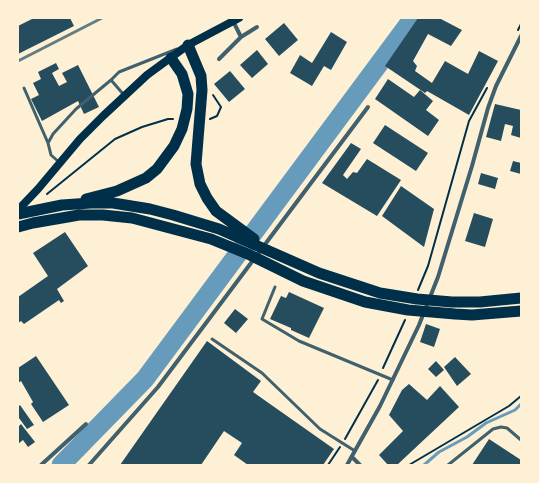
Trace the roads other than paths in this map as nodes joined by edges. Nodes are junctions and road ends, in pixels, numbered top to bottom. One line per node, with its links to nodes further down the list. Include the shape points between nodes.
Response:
1 (236, 19): 4 (street); 5 (main road)
2 (256, 27): 4 (street)
3 (521, 36): 23 (street, via 488,108 438,277)
4 (241, 37): 7 (street)
5 (188, 45): 6 (main road); 8 (lane, via 119,72); 18 (highway, via 201,76 202,115 196,164 200,184 216,211)
6 (171, 58): 10 (main road); 14 (highway, via 182,74 186,86 187,109 174,146 157,169 146,178 117,191)
7 (219, 60)
8 (111, 80): 10 (lane); 12 (lane, via 76,109)
9 (24, 88): 12 (lane)
10 (124, 95): 13 (main road)
11 (368, 107): 29 (street, via 158,387)
12 (48, 143): 13 (lane, via 51,155)
13 (60, 163): 15 (main road)
14 (62, 205): 16 (highway); 18 (highway, via 113,203 150,209 219,229)
15 (18, 210)
16 (18, 214)
17 (18, 227): 21 (highway, via 79,215 132,218 211,239 303,281 366,302 447,314)
18 (268, 250): 20 (highway, via 319,273 380,293 452,302)
19 (275, 287): 23 (lane, via 262,319 299,341)
20 (521, 298)
21 (521, 311)
22 (212, 339): 26 (lane, via 262,373 320,429)
23 (393, 380): 26 (street)
24 (86, 424): 28 (street)
25 (521, 440): 32 (lane, via 507,428 493,429)
26 (355, 451): 27 (street)
27 (352, 457): 30 (street); 31 (street)
28 (41, 465)
29 (89, 465)
30 (347, 465)
31 (360, 465)
32 (448, 465)

